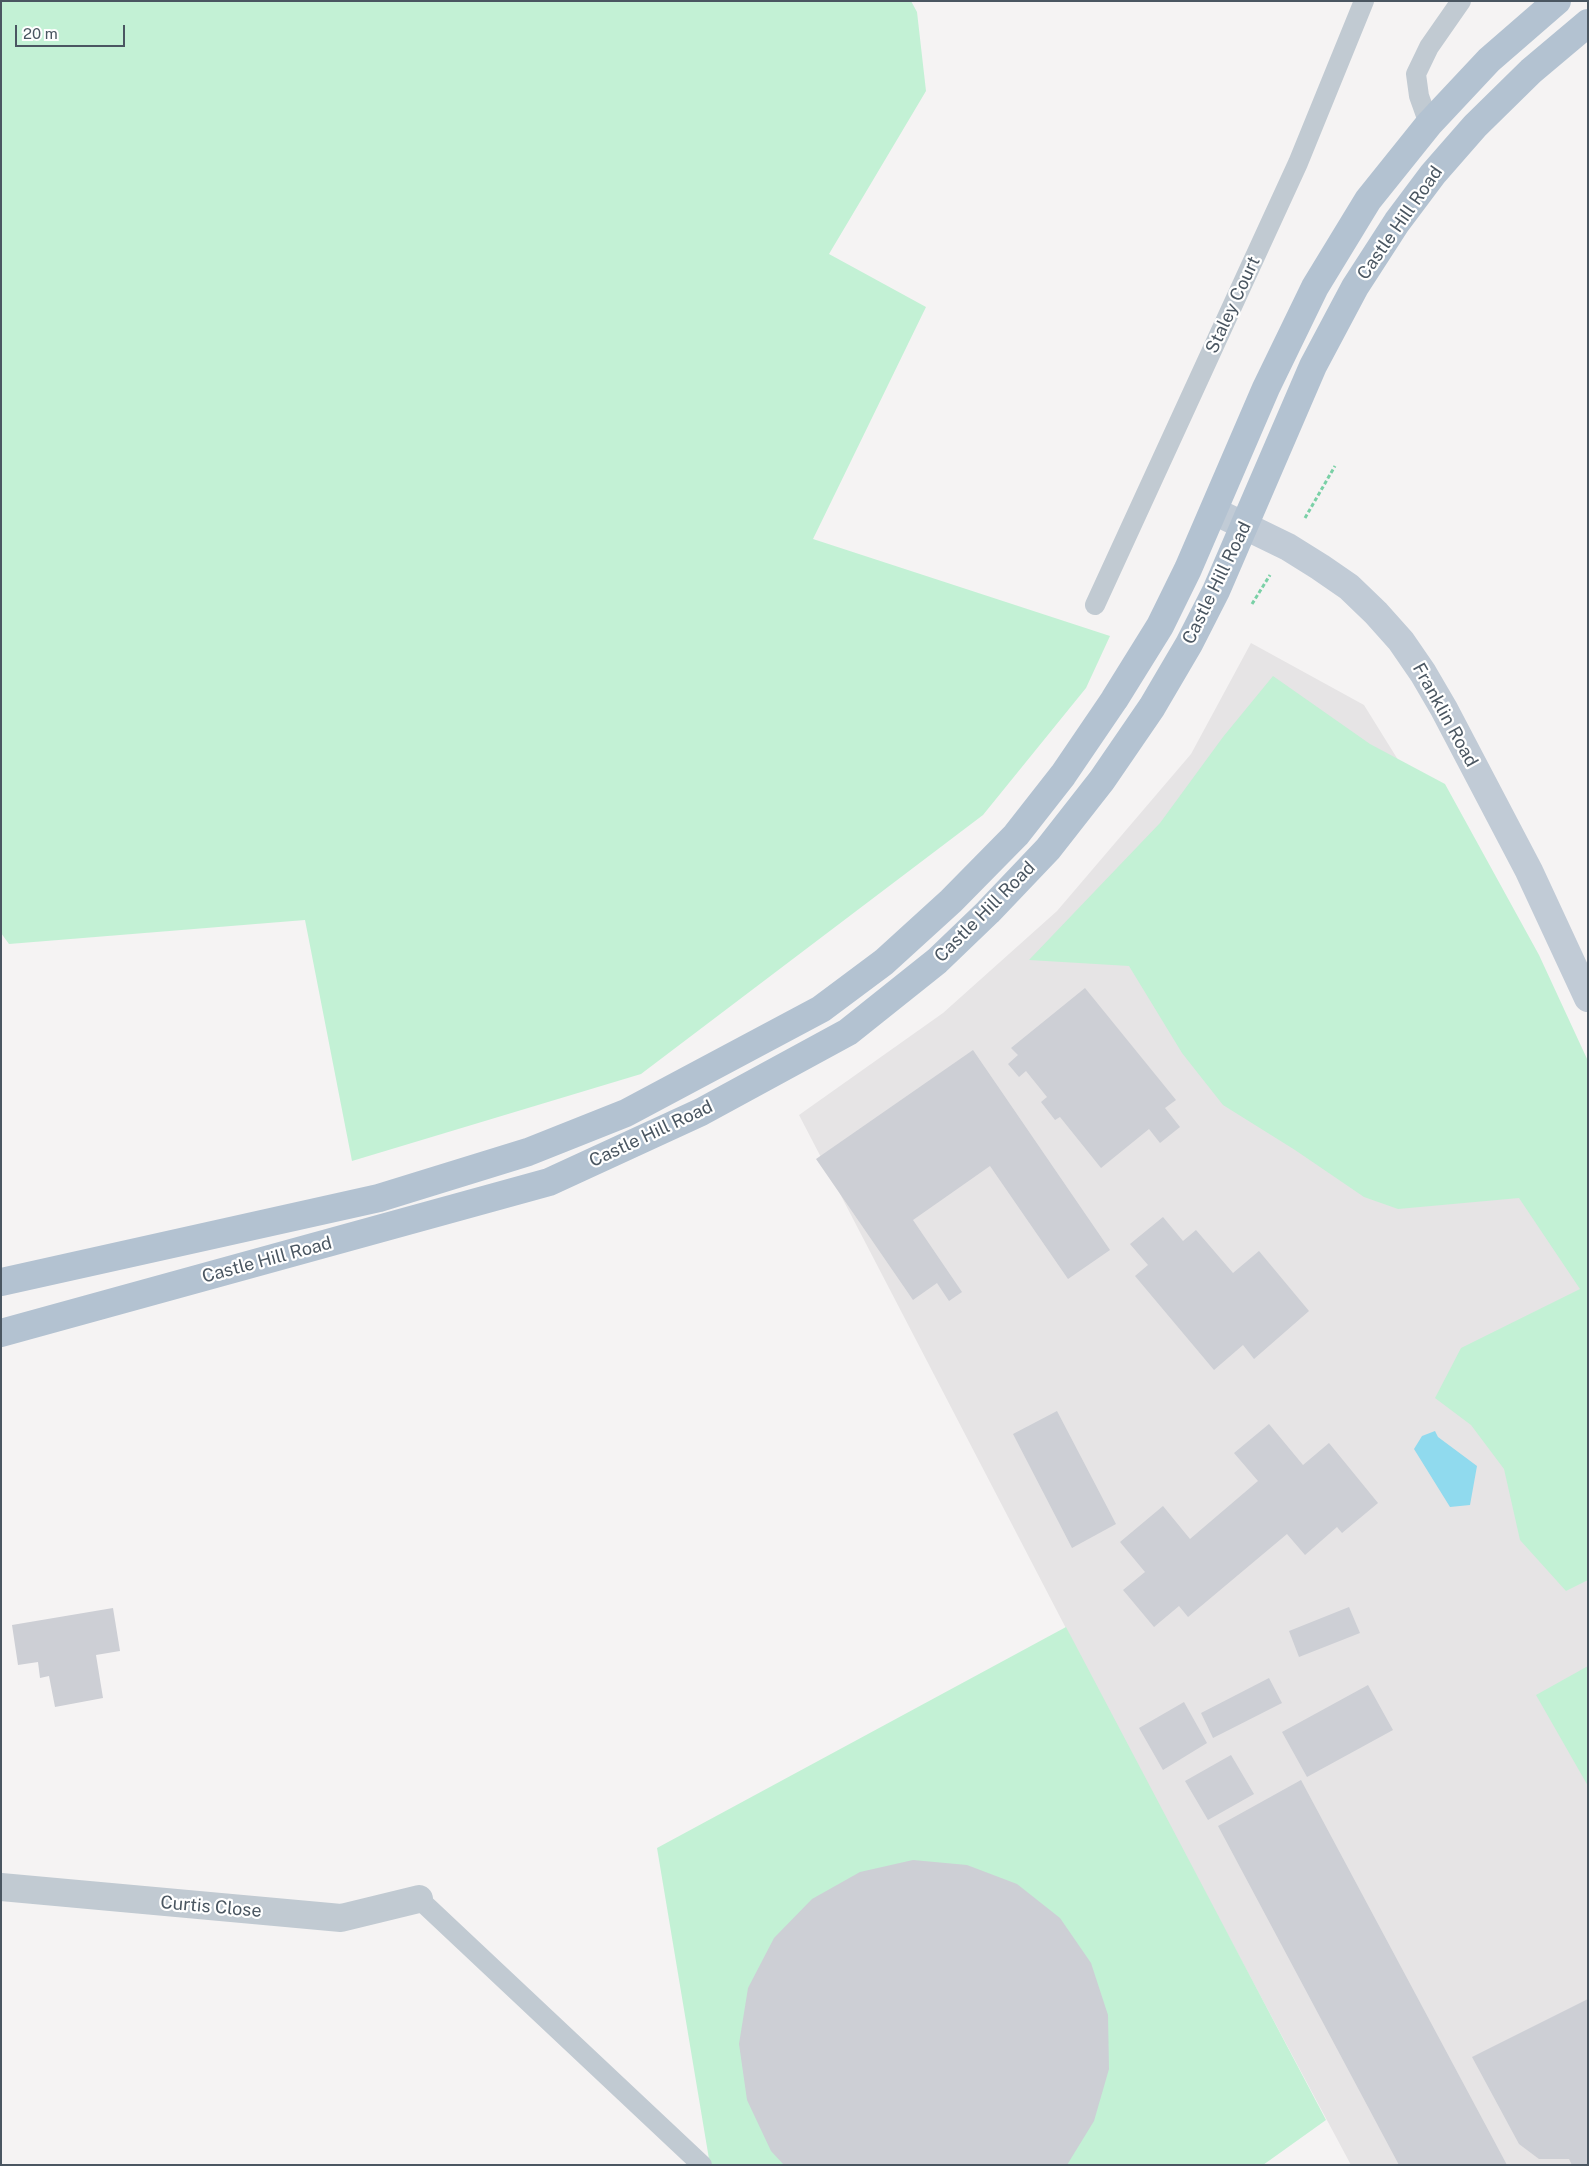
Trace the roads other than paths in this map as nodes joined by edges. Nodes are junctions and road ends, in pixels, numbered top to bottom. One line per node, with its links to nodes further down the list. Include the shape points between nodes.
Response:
1 (1364, 1): 8 (lane, Staley Court, via 1298,164)
2 (1462, 1): 5 (lane, via 1429,47 1416,74 1419,96)
3 (1557, 1): 5 (main road, Castle Hill Road, via 1489,60)
4 (1588, 23): 7 (main road, Castle Hill Road, via 1475,126 1433,174 1398,222 1355,287 1313,366)
5 (1429, 124): 6 (main road, Castle Hill Road, via 1368,200 1315,287 1266,388)
6 (1214, 511): 7 (street, Franklin Road); 10 (main road, Castle Hill Road, via 1160,626 1063,775 1028,820 951,901 884,962 821,1009 626,1113 528,1152 378,1198)
7 (1245, 526): 9 (street, Franklin Road, via 1288,547 1349,588 1401,641 1424,673 1457,734 1528,871); 11 (main road, Castle Hill Road, via 1189,644 1152,706 1102,780 1048,849 937,960 848,1032 701,1112 549,1182)
8 (1095, 605)
9 (1588, 998)
10 (1, 1282)
11 (1, 1333)
12 (1, 1887): 13 (street, Curtis Close, via 341,1918)
13 (419, 1898): 14 (lane)
14 (702, 2165)

